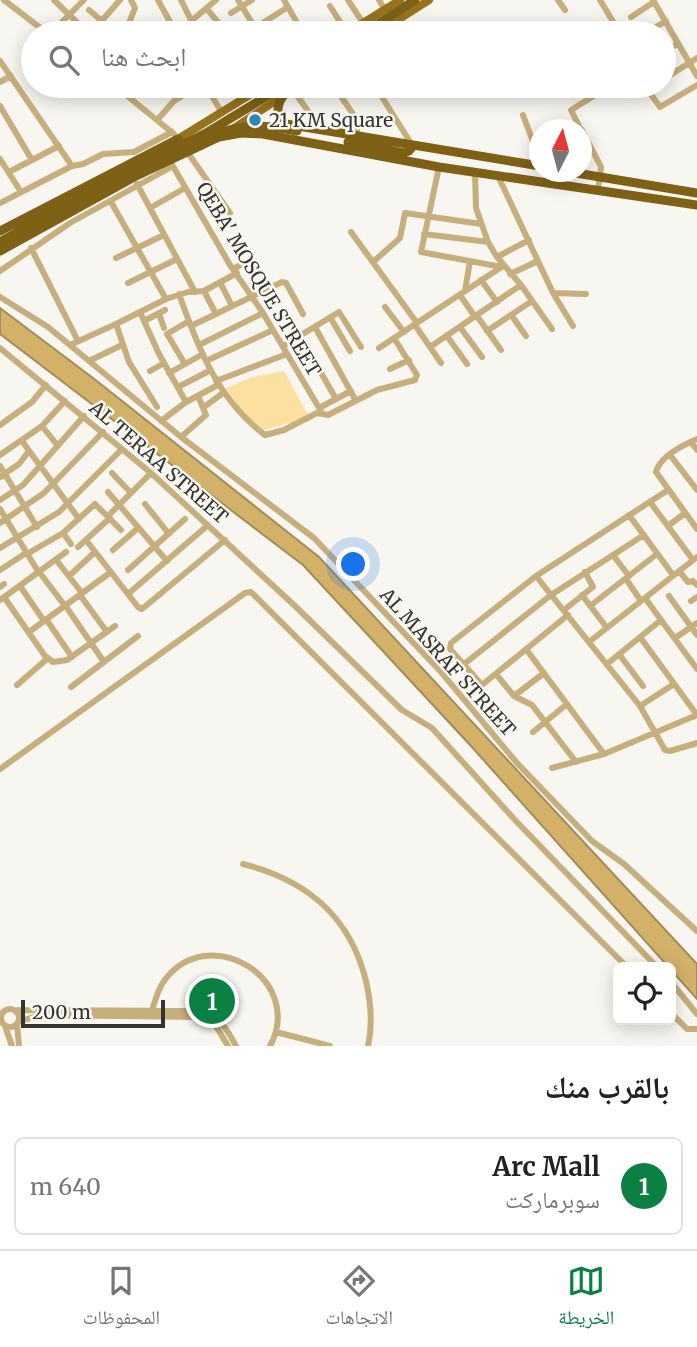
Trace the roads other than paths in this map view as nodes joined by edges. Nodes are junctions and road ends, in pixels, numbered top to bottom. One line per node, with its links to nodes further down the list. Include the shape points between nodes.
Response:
1 (4, 0): 30 (street)
2 (54, 0): 27 (street)
3 (84, 0): 27 (street)
4 (120, 0): 33 (street)
5 (131, 0): 34 (street, via 135,8)
6 (158, 0): 35 (street)
7 (181, 0): 29 (street)
8 (216, 0): 22 (street)
9 (251, 0): 19 (street)
10 (284, 0): 21 (street)
11 (348, 0): 41 (street)
12 (379, 0): 24 (street)
13 (400, 0): 24 (main road)
14 (415, 0): 43 (highway)
15 (429, 0): 44 (main road)
16 (558, 0): 25 (street)
17 (600, 0): 45 (street)
18 (654, 1): 28 (street); 46 (street)
19 (240, 3): 26 (street); 37 (street)
20 (330, 6): 40 (street)
21 (288, 7): 38 (street); 39 (street)
22 (206, 9): 29 (street); 36 (street)
23 (89, 10): 33 (street)
24 (385, 10): 42 (main road)
25 (565, 10)
26 (231, 13)
27 (68, 15): 31 (street); 32 (street)
28 (631, 16)
29 (191, 20)
30 (33, 21)
31 (62, 21)
32 (75, 21)
33 (102, 21)
34 (130, 21)
35 (169, 21)
36 (216, 21)
37 (251, 21)
38 (266, 21)
39 (296, 21)
40 (339, 21)
41 (360, 21)
42 (372, 21)
43 (377, 21)
44 (396, 21)
45 (613, 21)
46 (665, 21)
47 (676, 40): 48 (street)
48 (678, 43): 51 (street)
49 (697, 58): 51 (street)
50 (0, 61): 53 (street)
51 (689, 63): 52 (street); 54 (street)
52 (676, 71)
53 (11, 76): 55 (street); 57 (street)
54 (697, 76)
55 (0, 82)
56 (697, 85): 72 (street)
57 (21, 91)
58 (26, 98): 84 (street)
59 (130, 98): 77 (street)
60 (179, 98): 77 (street)
61 (213, 98): 74 (street)
62 (241, 98): 74 (main road)
63 (270, 98): 83 (highway, bridge)
64 (274, 98): 81 (main road)
65 (282, 98): 78 (highway, via 277,107 282,121)
66 (296, 98): 78 (street)
67 (342, 98): 82 (street, via 355,117)
68 (382, 98): 85 (street)
69 (590, 98): 76 (street, via 571,110)
70 (654, 98): 71 (street, via 662,106)
71 (675, 98)
72 (676, 98)
73 (0, 106): 89 (street)
74 (222, 113): 80 (main road)
75 (523, 115): 79 (street)
76 (576, 119)
77 (158, 120): 80 (street)
78 (323, 131): 82 (highway)
79 (529, 131)
80 (175, 135): 92 (street, via 134,152 107,153); 111 (highway)
81 (227, 135): 87 (highway); 93 (highway, via 263,134)
82 (358, 138): 85 (highway)
83 (190, 142): 85 (highway, bridge, via 248,126 399,152); 116 (highway)
84 (59, 146): 89 (street); 92 (street)
85 (413, 146): 91 (highway)
86 (592, 150): 98 (street)
87 (187, 153): 90 (highway); 108 (street)
88 (0, 159): 94 (street)
89 (32, 160): 94 (street)
90 (172, 164): 99 (street); 100 (street, QEBA' MOSQUE STREET); 120 (highway, via 134,177)
91 (529, 164)
92 (72, 166): 102 (street)
93 (439, 167): 95 (highway); 109 (street)
94 (9, 172): 102 (street)
95 (475, 172): 96 (highway); 110 (street)
96 (498, 176): 101 (highway); 115 (street)
97 (592, 176): 98 (highway)
98 (600, 177): 101 (street); 103 (highway)
99 (137, 184): 104 (street); 107 (street)
100 (185, 188): 107 (street); 130 (street, QEBA' MOSQUE STREET)
101 (598, 190): 106 (highway)
102 (21, 192): 105 (street)
103 (697, 193)
104 (111, 202): 118 (street); 119 (street)
105 (0, 203)
106 (697, 205)
107 (150, 208): 114 (street)
108 (230, 213)
109 (428, 216): 110 (street); 113 (street); 127 (street, via 404,213 400,238)
110 (481, 224): 117 (street)
111 (0, 231)
112 (351, 232): 127 (street)
113 (424, 234): 117 (street); 125 (street, via 421,252)
114 (164, 235): 119 (street); 123 (street)
115 (529, 240): 121 (street); 126 (street)
116 (0, 242)
117 (488, 243): 121 (street)
118 (31, 248): 129 (street); 173 (street)
119 (137, 248): 122 (street); 131 (street)
120 (0, 251)
121 (496, 257): 128 (street)
122 (116, 258)
123 (177, 259): 131 (street); 138 (street)
124 (252, 259): 130 (street)
125 (470, 261): 128 (street); 139 (street)
126 (538, 261): 132 (street); 140 (street)
127 (373, 262): 160 (street)
128 (503, 266): 132 (street); 133 (street)
129 (0, 271)
130 (235, 271): 134 (street); 144 (street, QEBA' MOSQUE STREET)
131 (150, 272): 135 (street); 145 (street)
132 (510, 274): 136 (street)
133 (481, 280): 139 (street); 147 (street)
134 (220, 282): 137 (street); 148 (street)
135 (128, 283)
136 (521, 285): 146 (street); 147 (street)
137 (204, 291): 138 (street); 152 (street)
138 (195, 292): 141 (street)
139 (462, 293): 154 (street); 160 (street)
140 (553, 293): 142 (street); 161 (street)
141 (179, 294): 145 (street); 159 (street)
142 (586, 294)
143 (0, 296): 174 (street, AL MASRAF STREET)
144 (252, 296): 148 (street); 151 (street, QEBA' MOSQUE STREET); 153 (street, via 283,282)
145 (166, 299): 150 (street)
146 (532, 301): 155 (street); 165 (street)
147 (497, 302): 154 (street)
148 (232, 306): 152 (street)
149 (385, 307): 168 (street)
150 (140, 312): 157 (street); 158 (street)
151 (263, 313): 166 (street, QEBA' MOSQUE STREET); 176 (street)
152 (216, 314): 159 (street)
153 (303, 314)
154 (476, 316): 163 (street); 167 (street)
155 (512, 316): 167 (street); 171 (street)
156 (330, 317): 162 (street); 178 (street, via 340,312); 183 (street)
157 (144, 321): 164 (street, via 162,312); 184 (street)
158 (116, 324): 173 (street); 175 (street)
159 (190, 324): 176 (street); 193 (street, via 167,334)
160 (416, 324): 168 (street); 179 (street)
161 (573, 326)
162 (315, 327): 169 (street); 202 (street)
163 (460, 327): 170 (street); 186 (street)
164 (164, 328)
165 (552, 329)
166 (273, 330): 177 (street, QEBA' MOSQUE STREET); 187 (street)
167 (487, 331): 182 (street)
168 (404, 332): 172 (street)
169 (300, 336): 177 (street); 205 (street)
170 (447, 336): 179 (street); 194 (street)
171 (526, 336)
172 (394, 338): 181 (street); 189 (street)
173 (78, 341): 174 (street)
174 (70, 345): 190 (street, AL MASRAF STREET)
175 (122, 345): 190 (street); 209 (street)
176 (199, 345): 187 (street)
177 (283, 346): 185 (street, QEBA' MOSQUE STREET)
178 (361, 347)
179 (430, 347): 192 (street)
180 (0, 348): 200 (street, AL TERAA STREET)
181 (379, 348)
182 (501, 350)
183 (350, 351)
184 (159, 354): 188 (street); 191 (street)
185 (287, 354): 199 (street); 211 (street, QEBA' MOSQUE STREET)
186 (482, 357)
187 (205, 358): 193 (street); 196 (street)
188 (149, 359)
189 (409, 360): 195 (street); 207 (street, via 415,380)
190 (89, 361): 213 (street, AL MASRAF STREET)
191 (164, 363): 197 (street); 198 (street)
192 (441, 363)
193 (185, 364): 198 (street)
194 (467, 364)
195 (390, 369)
196 (211, 370): 199 (street); 201 (street)
197 (150, 371)
198 (169, 373): 201 (street)
199 (217, 383): 203 (street); 204 (street)
200 (46, 385): 206 (street, AL TERAA STREET); 214 (street)
201 (178, 387): 208 (street)
202 (351, 391): 205 (street); 207 (street)
203 (223, 393): 210 (street); 211 (street, via 265,435)
204 (198, 396): 208 (street); 210 (street)
205 (336, 399): 211 (street)
206 (65, 401): 212 (street, AL TERAA STREET); 215 (street)
207 (356, 401): 211 (street, via 328,415)
208 (186, 402): 213 (street)
209 (157, 407)
210 (204, 407): 217 (street, via 206,415)
211 (321, 411)
212 (83, 416): 216 (street, AL TERAA STREET); 220 (street)
213 (161, 421): 217 (street, AL MASRAF STREET)
214 (0, 425)
215 (42, 426): 218 (street); 220 (street)
216 (103, 432): 221 (street, AL TERAA STREET); 231 (street)
217 (181, 438): 334 (street, AL MASRAF STREET, via 314,538 592,841)
218 (22, 440): 223 (street); 225 (street)
219 (694, 440): 222 (street); 224 (street)
220 (58, 446): 227 (street)
221 (122, 449): 229 (street, AL TERAA STREET); 239 (street)
222 (697, 450)
223 (29, 451): 227 (street); 230 (street)
224 (670, 455): 233 (street, via 656,472); 234 (street)
225 (0, 456)
226 (0, 466): 230 (street)
227 (41, 466): 231 (street); 232 (street)
228 (112, 473): 236 (street)
229 (151, 473): 236 (street); 250 (street, AL TERAA STREET)
230 (3, 476): 232 (street)
231 (53, 484): 239 (street); 242 (street)
232 (16, 490): 237 (street); 242 (street)
233 (668, 490): 238 (street); 244 (street)
234 (697, 490)
235 (108, 492): 241 (street)
236 (131, 493): 241 (street)
237 (0, 500)
238 (650, 502): 245 (street); 251 (street)
239 (68, 503): 247 (street); 252 (street)
240 (145, 504): 257 (street)
241 (119, 505): 246 (street); 253 (street)
242 (26, 507): 249 (street); 252 (street)
243 (0, 509): 249 (street)
244 (685, 513): 251 (street); 254 (street)
245 (629, 515): 258 (street); 280 (street)
246 (109, 517): 247 (street, via 96,504); 255 (street); 260 (street)
247 (79, 519): 256 (street)
248 (185, 519): 257 (street)
249 (3, 521): 259 (street)
250 (208, 525): 261 (street, AL TERAA STREET); 272 (street)
251 (668, 526): 270 (street)
252 (37, 527): 259 (street)
253 (138, 528): 262 (street); 264 (street)
254 (697, 529)
255 (121, 530)
256 (63, 533): 260 (street, via 75,545); 267 (street)
257 (169, 534): 262 (street)
258 (644, 535): 268 (street); 269 (street)
259 (17, 538): 263 (street); 267 (street)
260 (86, 540): 266 (street)
261 (225, 540): 285 (street, via 144,608); 336 (street, AL TERAA STREET, via 402,710 437,733)
262 (155, 546): 272 (street); 274 (street)
263 (0, 548)
264 (113, 550)
265 (66, 552): 271 (street)
266 (95, 552): 275 (street); 279 (street)
267 (27, 554): 273 (street); 277 (street)
268 (657, 554): 278 (street); 281 (street)
269 (613, 555): 276 (street); 281 (street)
270 (695, 559): 278 (street)
271 (57, 561): 277 (street); 279 (street)
272 (167, 561): 285 (street)
273 (0, 570)
274 (128, 570)
275 (111, 572): 284 (street); 285 (street)
276 (585, 572): 286 (street); 287 (street, via 593,586)
277 (39, 573): 283 (street); 291 (street)
278 (676, 573): 282 (street); 290 (street)
279 (69, 576): 284 (street)
280 (536, 576): 286 (street); 313 (street, via 450,645)
281 (627, 578): 290 (street); 292 (street)
282 (697, 585)
283 (20, 586): 289 (street); 294 (street)
284 (81, 594): 291 (street); 300 (street)
285 (128, 594)
286 (551, 595): 293 (street); 313 (street)
287 (582, 595): 292 (street); 293 (street)
288 (670, 596): 296 (street)
289 (2, 599): 299 (street)
290 (643, 599): 295 (street); 298 (street)
291 (65, 606): 294 (street); 306 (street)
292 (590, 606): 298 (street)
293 (566, 613): 305 (street); 307 (street)
294 (45, 620): 299 (street); 309 (street)
295 (662, 620): 303 (street); 304 (street)
296 (694, 625): 301 (street); 304 (street)
297 (115, 626): 300 (street)
298 (607, 628): 305 (street)
299 (29, 632): 310 (street)
300 (107, 632): 306 (street)
301 (697, 635)
302 (138, 636): 311 (street)
303 (640, 637): 308 (street); 317 (street)
304 (675, 638): 314 (street)
305 (589, 642): 312 (street)
306 (91, 643): 309 (street); 311 (street)
307 (526, 649): 315 (street); 316 (street)
308 (619, 654): 312 (street); 319 (street)
309 (72, 657): 310 (street, via 58,663)
310 (48, 658): 318 (street)
311 (104, 662): 320 (street)
312 (607, 664): 323 (street)
313 (463, 665): 316 (street, via 481,685)
314 (697, 668)
315 (544, 673): 321 (street); 322 (street)
316 (496, 674): 321 (street)
317 (674, 684): 323 (street); 324 (street)
318 (17, 685)
319 (643, 686)
320 (71, 687)
321 (514, 696): 325 (street, via 530,703)
322 (567, 704): 325 (street); 329 (street)
323 (640, 706): 327 (street)
324 (697, 715): 327 (street)
325 (545, 722): 326 (street); 330 (street)
326 (533, 732)
327 (656, 734): 328 (street, via 668,751); 329 (street)
328 (697, 743)
329 (604, 754): 330 (street)
330 (576, 762): 331 (street)
331 (552, 768)
332 (0, 769): 335 (street, via 251,592)
333 (243, 864): 352 (street, via 305,889 341,924 360,959 370,998)
334 (697, 931)
335 (622, 962)
336 (652, 962)
337 (676, 988): 340 (street)
338 (14, 1010): 339 (street); 342 (street, via 4,1012); 343 (street)
339 (152, 1011): 345 (street, via 161,985 178,967 201,957 226,957 250,966 268,985 277,1009); 349 (street, via 209,1014 225,1026)
340 (697, 1013)
341 (676, 1018): 344 (street, via 687,1029)
342 (2, 1021): 343 (street, via 13,1026); 346 (street)
343 (18, 1023): 347 (street); 348 (street, via 40,1015 198,1017 216,1026)
344 (697, 1029)
345 (276, 1032): 350 (street); 351 (street)
346 (12, 1046)
347 (19, 1046)
348 (228, 1046)
349 (236, 1046)
350 (271, 1046)
351 (330, 1046)
352 (368, 1046)

